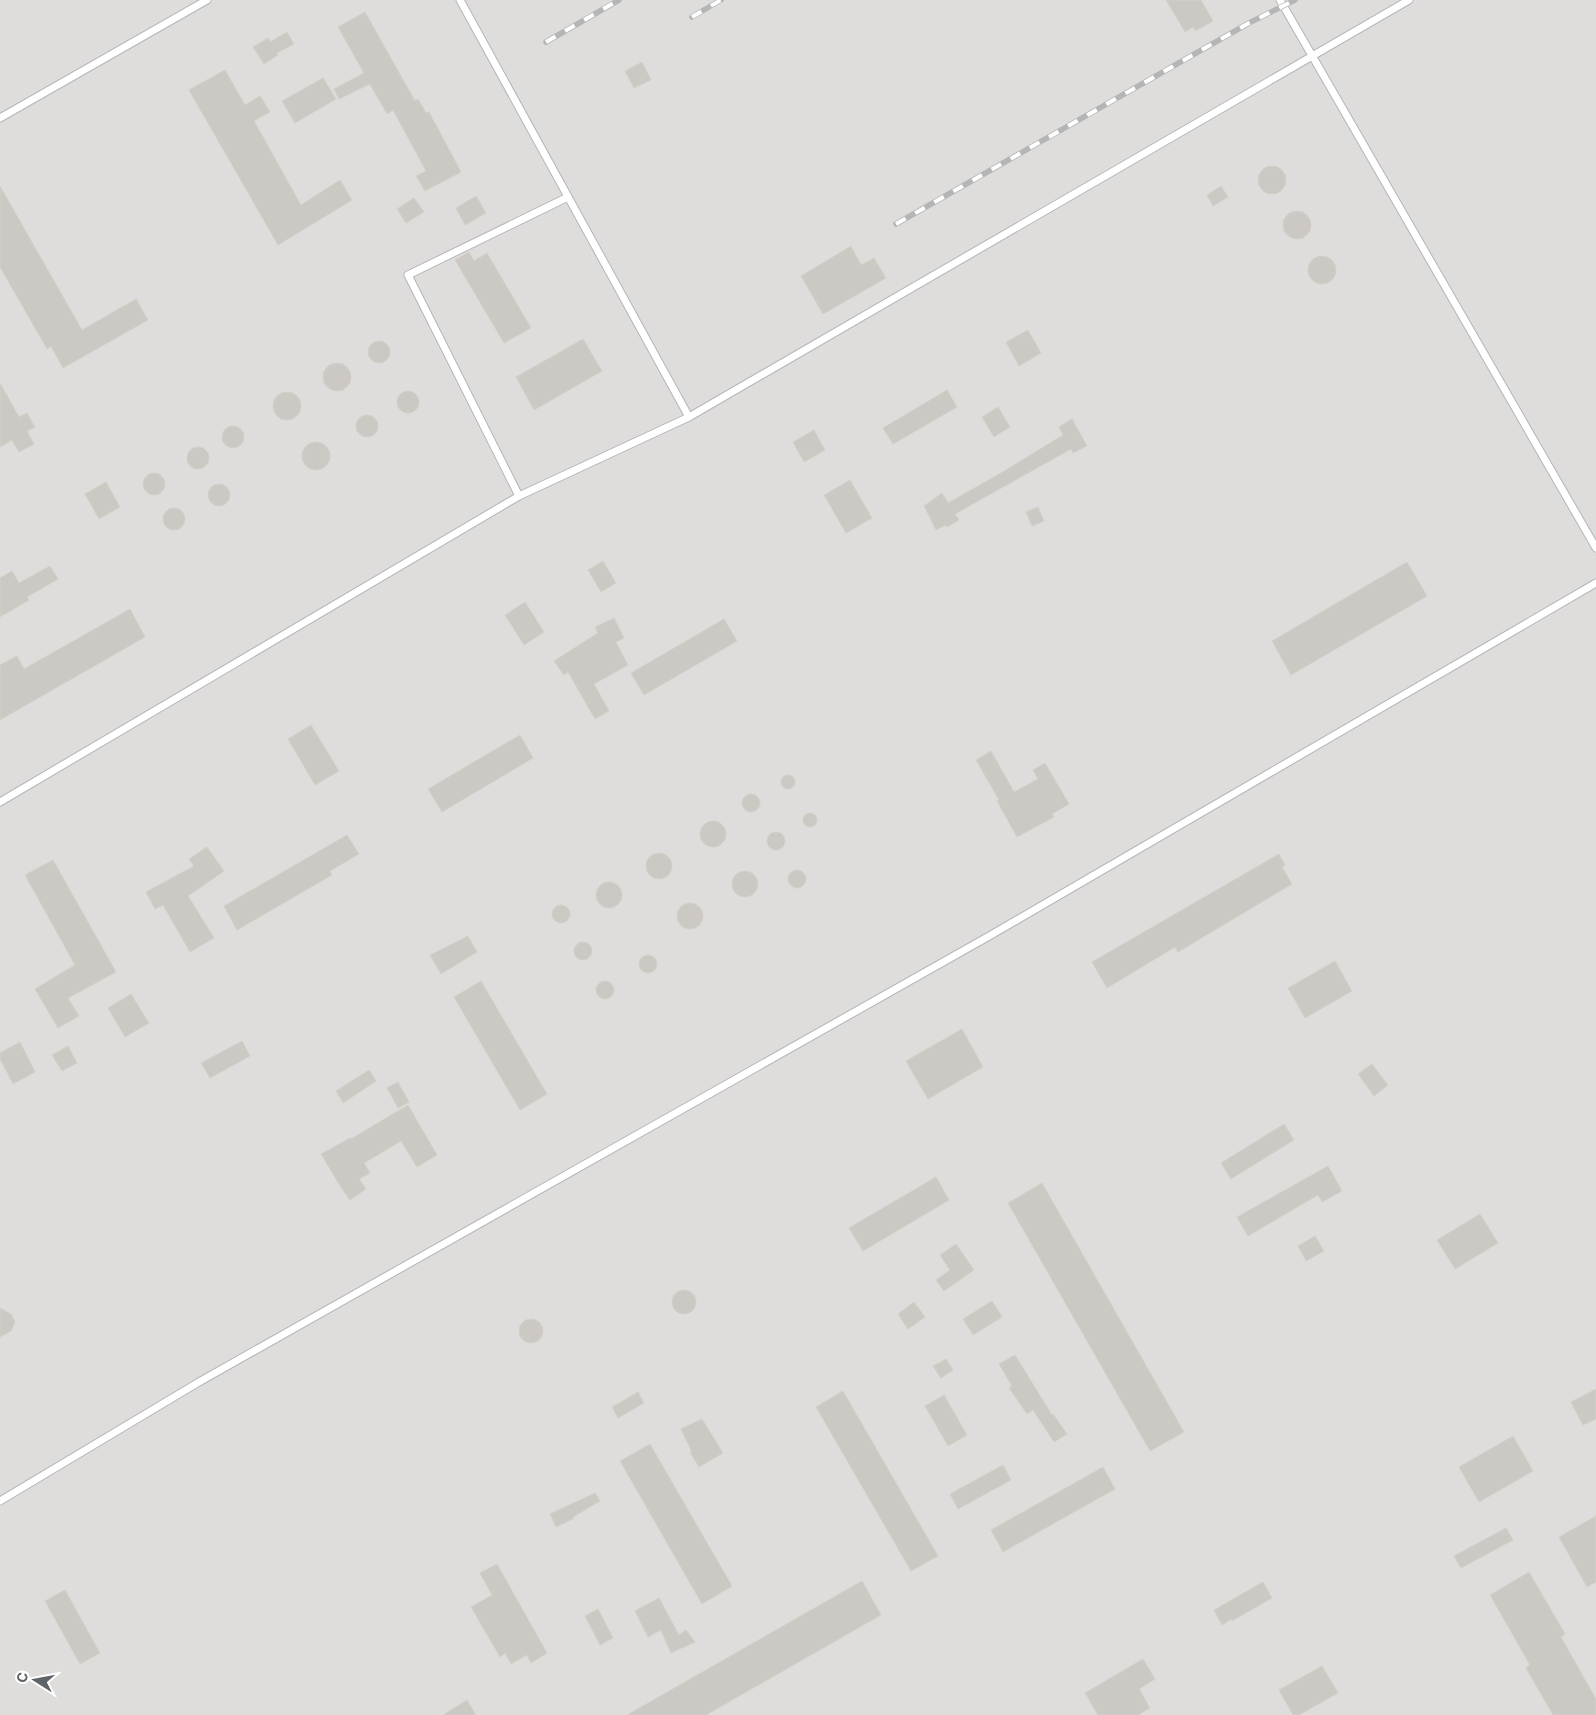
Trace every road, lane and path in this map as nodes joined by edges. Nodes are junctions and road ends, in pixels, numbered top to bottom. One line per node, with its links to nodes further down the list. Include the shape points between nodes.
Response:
1 (207, 0): 6 (lane)
2 (460, 0): 7 (lane)
3 (1280, 0): 5 (lane)
4 (1409, 0): 5 (lane)
5 (1312, 56): 8 (lane); 10 (lane)
6 (0, 118)
7 (568, 197): 8 (lane); 9 (lane, via 408,275)
8 (689, 417): 9 (lane)
9 (519, 496): 12 (lane)
10 (1596, 548)
11 (1596, 583): 13 (lane, via 991,935 199,1382)
12 (0, 802)
13 (0, 1500)

